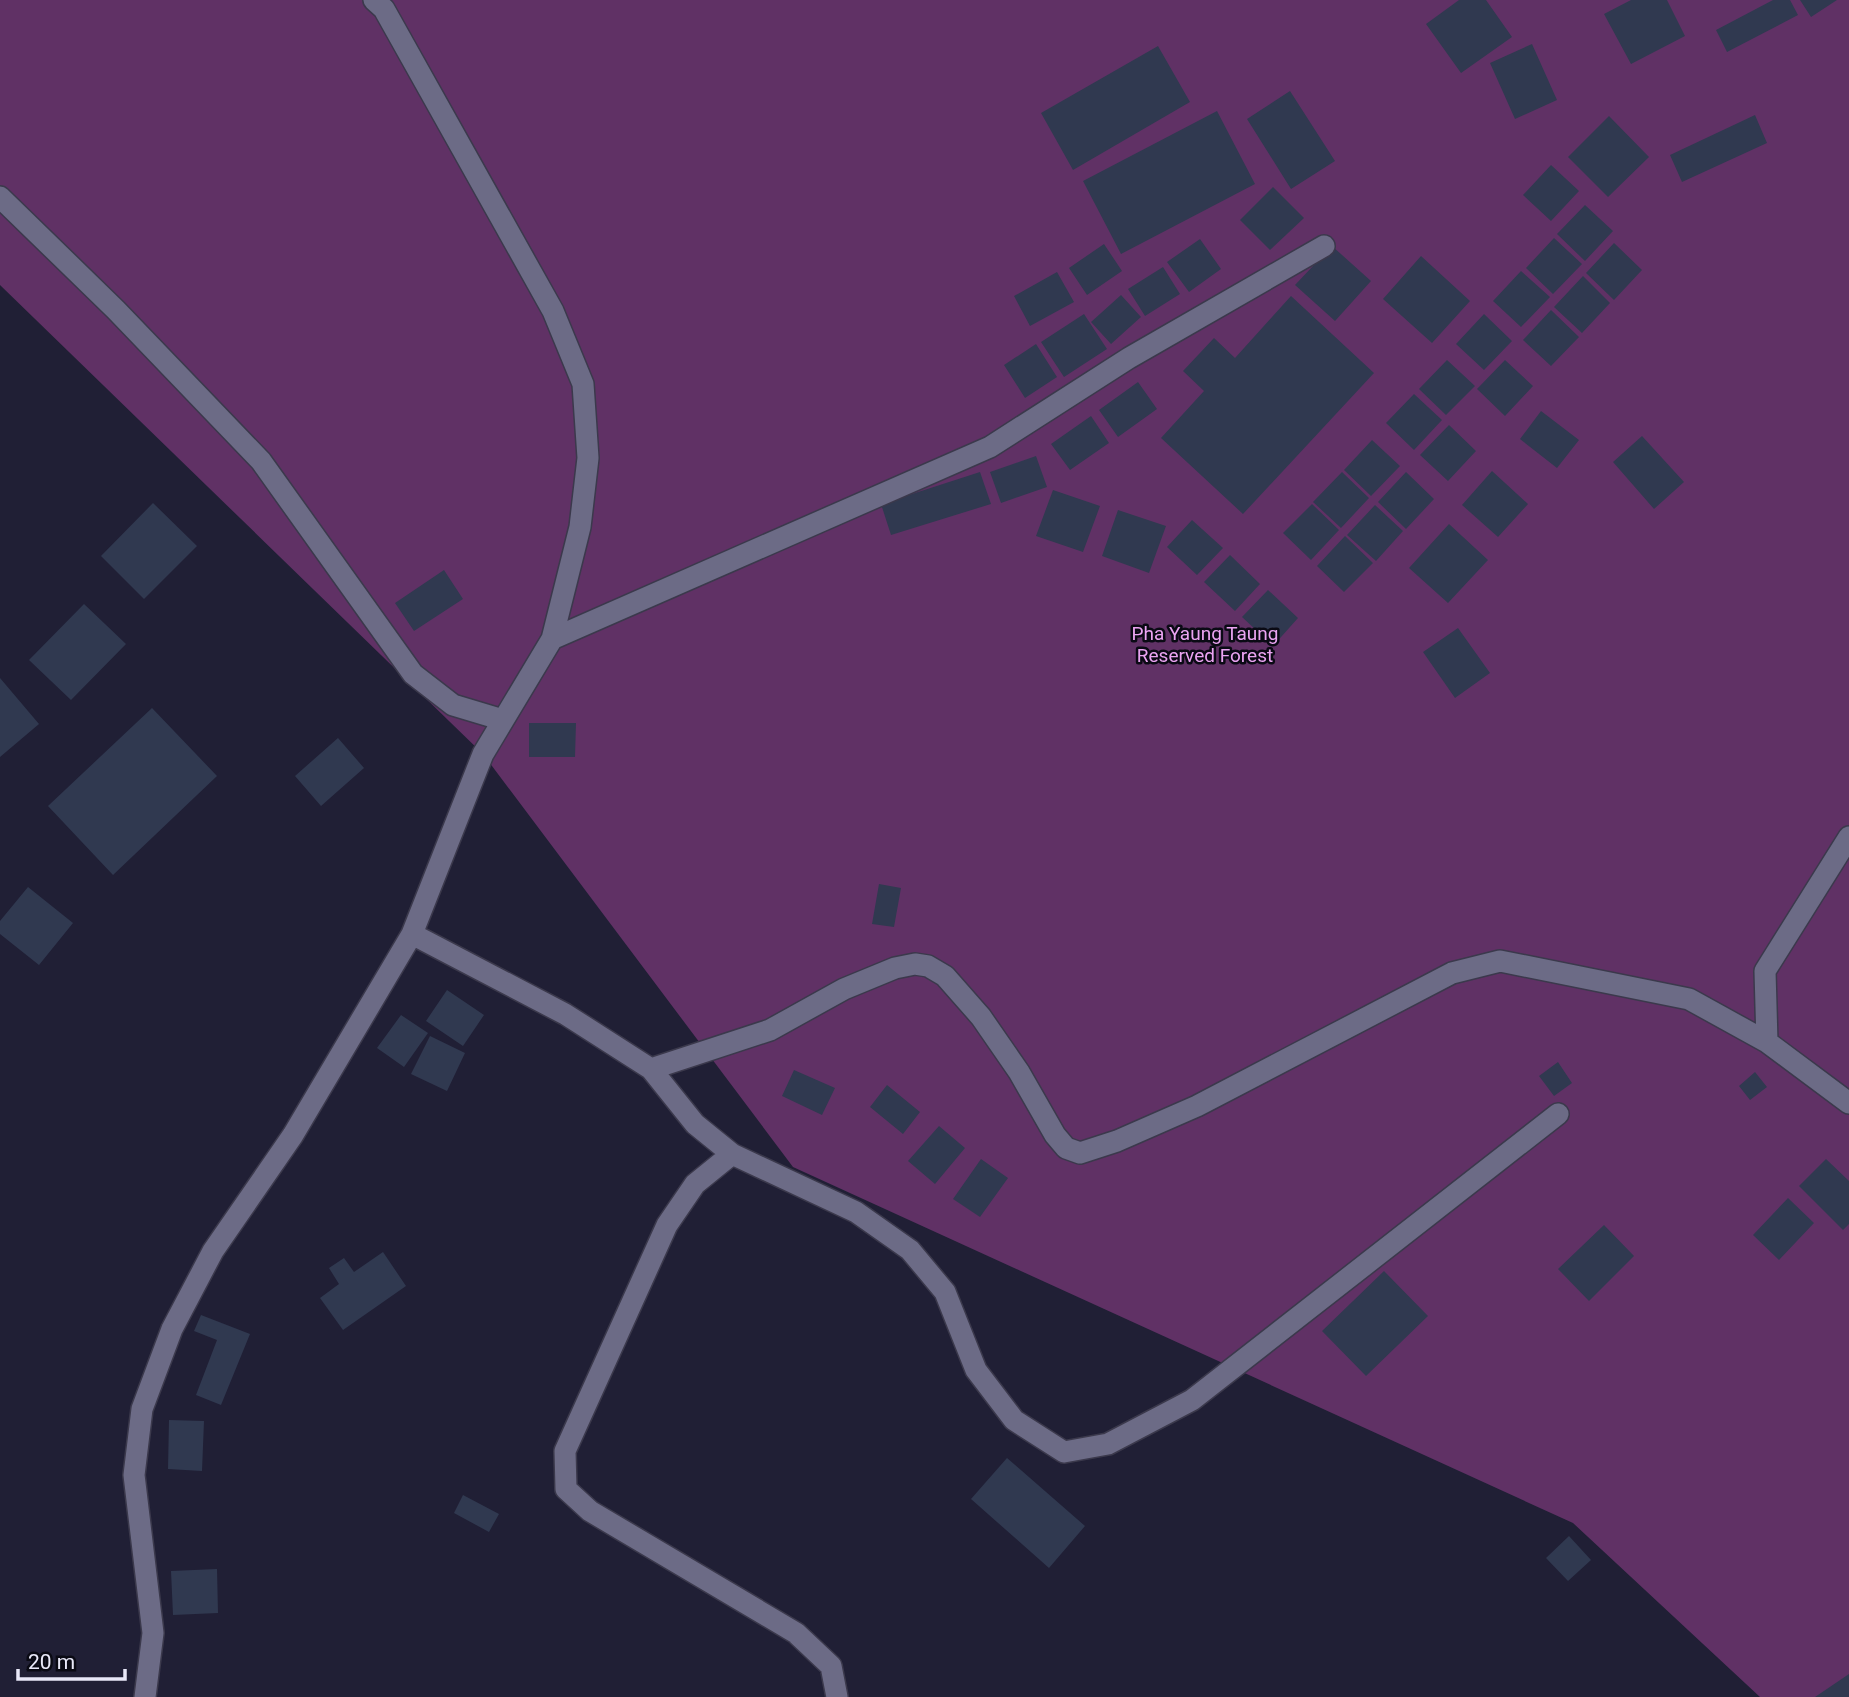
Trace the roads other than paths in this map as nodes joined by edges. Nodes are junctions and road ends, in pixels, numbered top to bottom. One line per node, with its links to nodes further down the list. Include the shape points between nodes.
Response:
1 (374, 0): 4 (street, via 384,9 446,115 553,312 583,384 588,458 580,527)
2 (0, 197): 5 (street, via 261,461 414,674 453,705)
3 (1324, 246): 4 (street, via 1129,358 990,447)
4 (552, 639): 5 (street)
5 (503, 720): 7 (street, via 483,754)
6 (1849, 837): 8 (street, via 1765,971)
7 (412, 934): 9 (street, via 565,1014); 13 (street, via 293,1135 213,1251 172,1329 142,1409 134,1475 153,1633)
8 (1767, 1042): 9 (street, via 1689,999 1500,961 1452,973 1197,1106 1080,1153 1066,1148 1055,1135 981,1017 944,976 915,964 845,989 770,1030); 10 (street)
9 (652, 1069): 12 (street, via 695,1124)
10 (1849, 1102)
11 (1558, 1114): 12 (street, via 1192,1400 1108,1444 1064,1452 1014,1420 976,1370 945,1292 910,1250 856,1212)
12 (732, 1154): 14 (street, via 695,1184 667,1225 565,1451 566,1489 590,1511 796,1633 831,1666)
13 (145, 1697)
14 (836, 1697)

